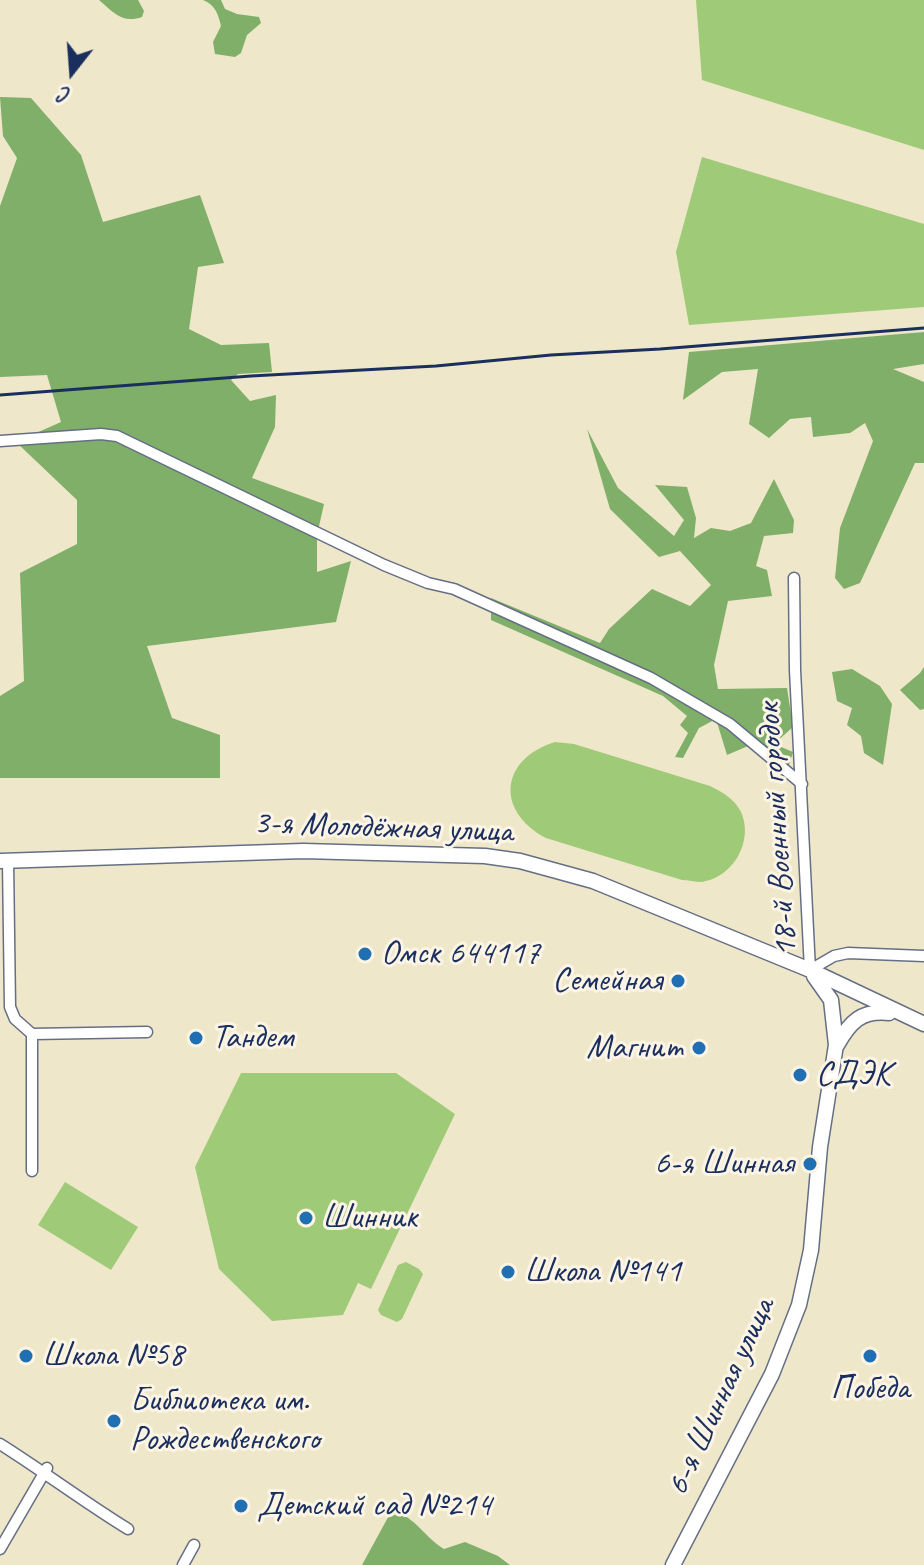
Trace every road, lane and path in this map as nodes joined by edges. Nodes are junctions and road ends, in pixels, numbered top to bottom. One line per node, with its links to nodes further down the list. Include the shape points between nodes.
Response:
1 (0, 441): 3 (street, via 101,434 125,439 384,565 454,589 651,678 730,724)
2 (794, 578): 3 (street, 18-й Военный городок)
3 (802, 784): 6 (street, 18-й Военный городок)
4 (4, 861): 6 (main road, 3-я Молодёжная улица, via 303,851 485,856 593,881); 10 (street, via 10,1007)
5 (924, 956): 6 (street, 18-й Военный городок, via 848,953)
6 (810, 970): 7 (main road, 3-я Молодёжная улица); 11 (main road, 6-я Шинная улица, via 831,1000)
7 (900, 1014): 8 (main road, 3-я Молодёжная улица); 11 (main road, via 874,1012 857,1018)
8 (924, 1024)
9 (147, 1032): 10 (street)
10 (32, 1034): 12 (street)
11 (836, 1045): 19 (main road, 6-я Шинная улица, via 811,1250 795,1317 772,1374)
12 (32, 1171)
13 (0, 1444): 14 (street)
14 (46, 1470): 15 (street, via 78,1499); 17 (street)
15 (128, 1529)
16 (194, 1545): 18 (street)
17 (0, 1549)
18 (183, 1565)
19 (673, 1565)

